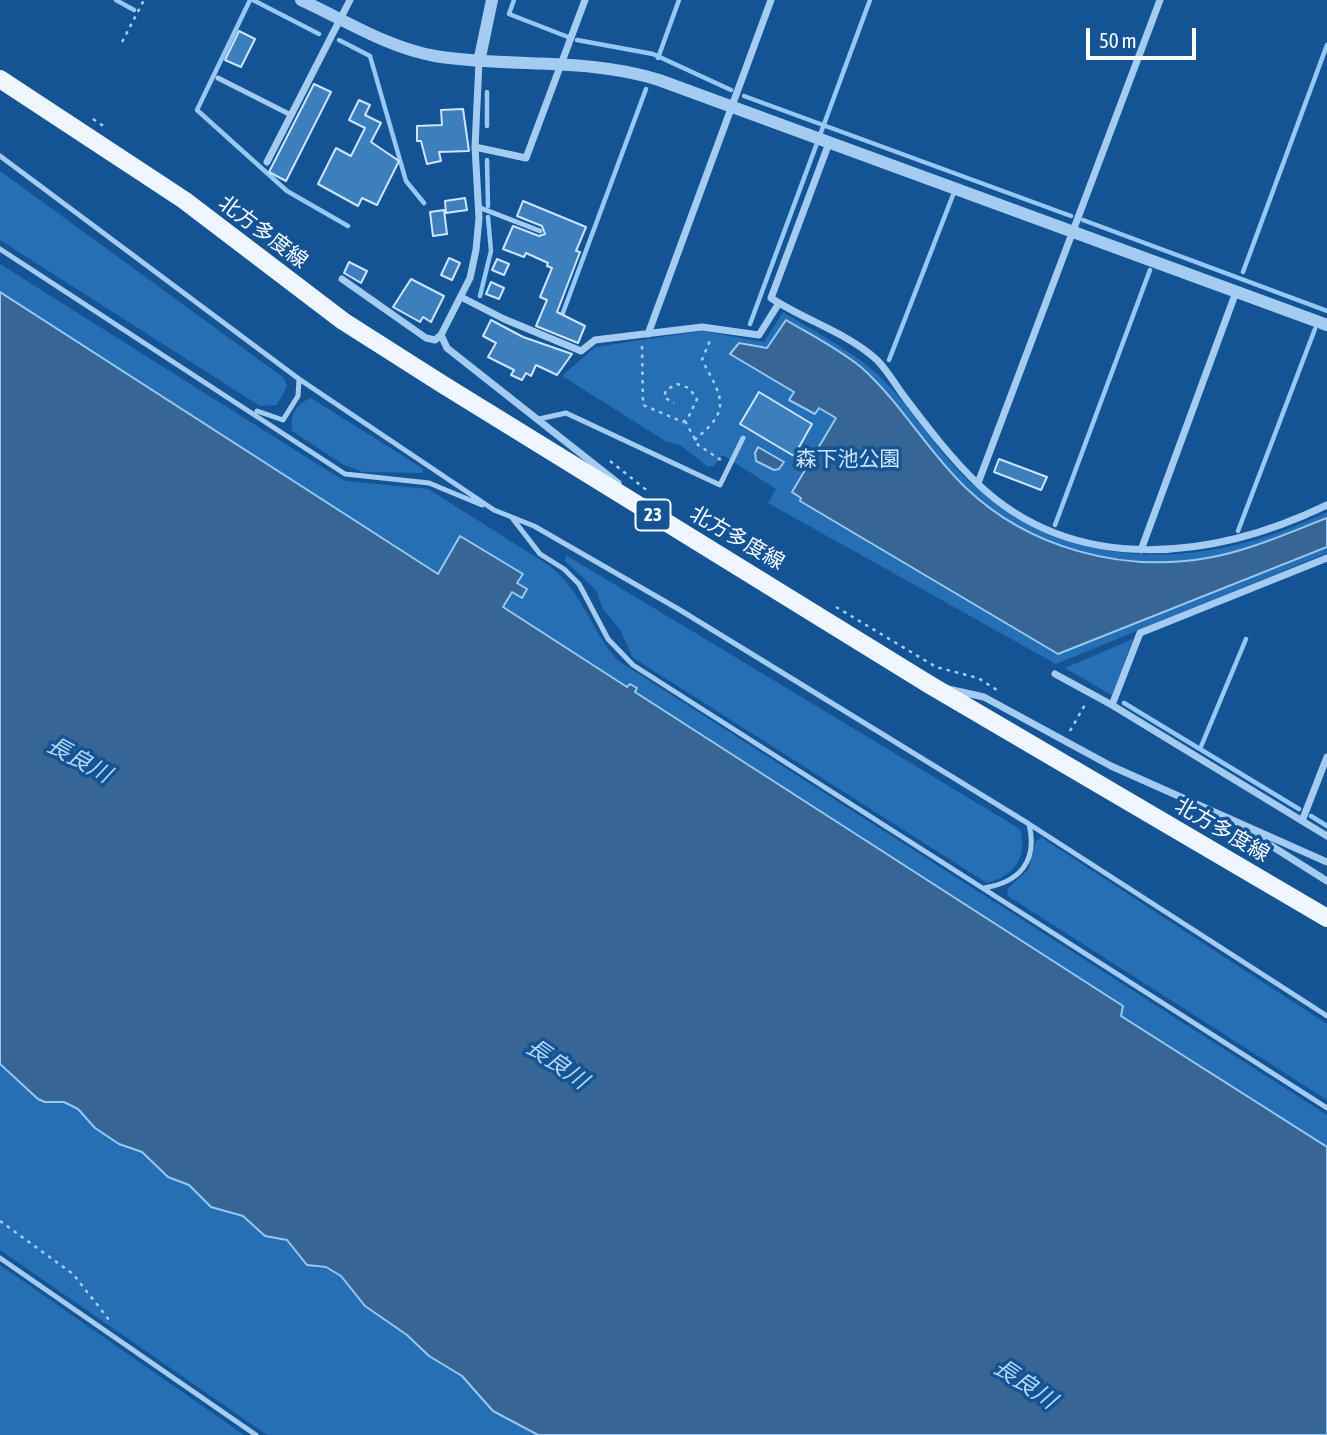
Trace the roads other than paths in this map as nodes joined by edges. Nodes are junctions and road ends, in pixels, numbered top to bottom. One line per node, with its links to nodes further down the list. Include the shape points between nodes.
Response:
1 (301, 0): 7 (street)
2 (350, 0): 7 (street)
3 (492, 0): 8 (street)
4 (586, 0): 9 (street)
5 (771, 0): 12 (street)
6 (1160, 0): 20 (street)
7 (341, 18): 8 (street, via 397,45); 13 (street)
8 (479, 62): 9 (street); 15 (street)
9 (561, 65): 12 (street, via 634,72); 15 (street, via 526,158)
10 (218, 78): 13 (lane)
11 (0, 79): 37 (main road, 北方多度線 / 23, via 184,200 344,321)
12 (732, 106): 14 (street); 28 (street)
13 (291, 115): 17 (street)
14 (823, 141): 20 (street); 25 (street, via 771,299)
15 (475, 147): 18 (street)
16 (0, 156): 29 (lane)
17 (267, 162)
18 (478, 207): 19 (lane); 24 (street, via 476,250)
19 (540, 231)
20 (1074, 232): 23 (street); 33 (street)
21 (0, 249): 30 (lane)
22 (342, 279): 27 (street, via 426,338 435,340)
23 (1236, 292): 26 (street); 38 (street)
24 (461, 297): 27 (street); 28 (street, via 581,351 595,341)
25 (779, 303): 28 (street, via 759,335 702,327); 33 (street, via 876,360 929,430)
26 (1327, 325)
27 (441, 335): 31 (street, via 447,348)
28 (645, 335)
29 (299, 379): 30 (lane, via 298,396 283,420); 35 (lane)
30 (248, 408): 35 (lane, via 345,474 429,483)
31 (539, 419): 32 (lane, via 566,413 720,485); 37 (street)
32 (743, 438)
33 (978, 484): 38 (street, via 1016,512 1052,529 1079,540)
34 (1327, 505): 38 (street, via 1235,541)
35 (494, 510): 36 (lane)
36 (512, 517): 46 (lane, via 680,610); 50 (lane, via 540,554 579,584 608,639 633,665)
37 (658, 518): 41 (main road, 北方多度線 / 23)
38 (1141, 551)
39 (1327, 558): 42 (street, via 1140,633)
40 (1055, 674): 42 (street)
41 (930, 685): 44 (street, via 984,697 1099,760); 51 (main road, 北方多度線 / 23)
42 (1112, 705): 45 (street)
43 (1327, 757): 45 (street)
44 (1231, 820): 48 (street); 49 (street)
45 (1302, 821): 47 (street)
46 (1029, 824): 50 (lane, via 1032,839 1024,867 1011,881); 52 (lane)
47 (1327, 836)
48 (1327, 862)
49 (1327, 881)
50 (984, 888): 53 (lane)
51 (1327, 918)
52 (1327, 1016)
53 (1327, 1108)
54 (0, 1258): 55 (lane)
55 (256, 1435)

